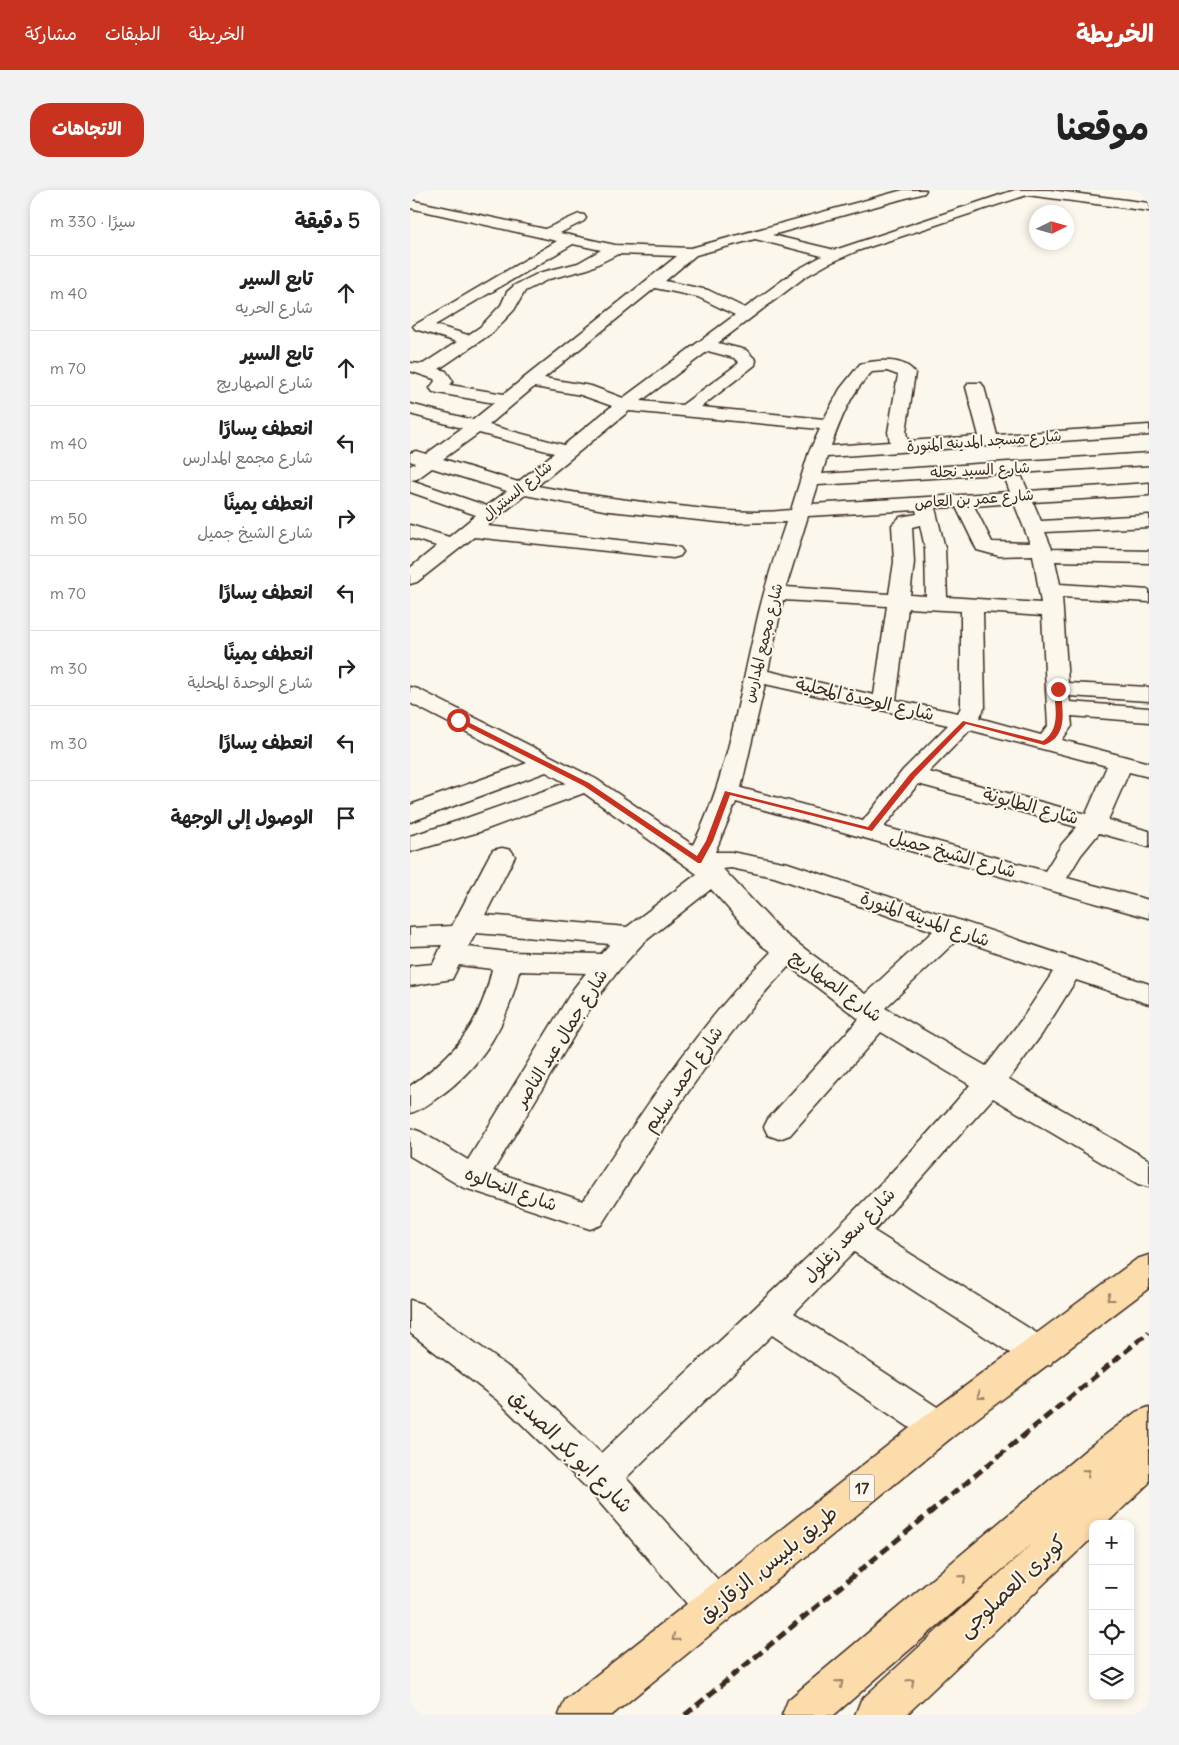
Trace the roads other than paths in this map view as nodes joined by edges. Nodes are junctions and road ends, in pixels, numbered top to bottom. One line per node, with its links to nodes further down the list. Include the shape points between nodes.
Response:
1 (419, 190): 4 (street)
2 (919, 190): 8 (street)
3 (1027, 190): 6 (street); 13 (street, شارع السنترال)
4 (410, 195)
5 (410, 204): 9 (street)
6 (1149, 207)
7 (579, 218): 9 (street)
8 (755, 234): 12 (street); 13 (street)
9 (544, 235): 10 (street)
10 (569, 240): 11 (street); 15 (street)
11 (615, 250): 12 (street); 16 (street, via 583,266 532,281)
12 (691, 252): 14 (street)
13 (836, 255): 17 (street, شارع السنترال, via 800,274)
14 (653, 283): 17 (street, via 704,293); 22 (street)
15 (478, 292): 16 (street); 18 (street)
16 (516, 292): 19 (street, via 499,318)
17 (746, 313): 20 (street, شارع السنترال)
18 (415, 330): 19 (street)
19 (472, 341): 21 (street)
20 (705, 345): 26 (street, شارع السنترال); 28 (street, via 740,354 748,360 747,365)
21 (418, 368): 24 (street, via 444,377)
22 (530, 381): 25 (street); 26 (street, شارع مسجد المدينه المنورة, via 585,390)
23 (975, 387): 32 (street)
24 (438, 388): 25 (street); 27 (street)
25 (507, 400): 30 (street)
26 (625, 405): 28 (street, شارع مسجد المدينه المنورة); 37 (street, شارع السنترال)
27 (410, 407): 30 (street)
28 (685, 411): 33 (street, شارع مسجد المدينه المنورة)
29 (1149, 413): 32 (street)
30 (477, 426): 36 (street); 37 (street)
31 (1149, 430): 32 (street, شارع مسجد المدينه المنورة)
32 (987, 433): 34 (street, شارع مسجد المدينه المنورة)
33 (824, 438): 34 (street, شارع مسجد المدينه المنورة); 34 (street, شارع مجمع المدارس, via 860,372 884,366 903,370 908,376); 43 (street, شارع مجمع المدارس)
34 (899, 439)
35 (410, 440): 36 (street)
36 (446, 448): 40 (street)
37 (567, 451): 48 (street, شارع السنترال)
38 (410, 456): 40 (street, شارع عمر بن العاص)
39 (1149, 459): 41 (street, شارع السيد نحله)
40 (430, 461): 42 (street); 48 (street, شارع عمر بن العاص)
41 (1050, 465): 44 (street, شارع السيد نحله); 45 (street)
42 (410, 475)
43 (810, 480): 44 (street, شارع السيد نحله); 52 (street, شارع مجمع المدارس)
44 (1016, 483): 45 (street); 46 (street, شارع عمر بن العاص); 49 (street, شارع عمر بن العاص); 50 (street, via 912,492 909,496); 54 (street)
45 (1058, 483): 46 (street)
46 (1142, 483)
47 (410, 486): 51 (street)
48 (520, 489): 51 (street, شارع السنترال); 52 (street, شارع عمر بن العاص, via 666,512 774,518)
49 (962, 500): 50 (street, شارع عمر بن العاص); 59 (street, via 984,546)
50 (921, 508): 52 (street, شارع عمر بن العاص); 64 (street, via 902,523 904,562); 66 (street, via 934,548)
51 (489, 513): 55 (street, شارع السنترال)
52 (799, 513): 62 (street, شارع مجمع المدارس)
53 (1149, 520): 54 (street)
54 (1034, 528): 59 (street)
55 (468, 530): 57 (street, شارع السنترال); 58 (street)
56 (410, 531): 57 (street)
57 (450, 544): 61 (street, شارع السنترال)
58 (672, 552)
59 (1043, 552): 60 (street); 65 (street)
60 (1149, 558)
61 (412, 574)
62 (774, 592): 64 (street); 68 (street, شارع مجمع المدارس)
63 (1149, 596): 65 (street)
64 (900, 600): 66 (street); 72 (street)
65 (1052, 600): 67 (street); 71 (street)
66 (937, 602): 67 (street)
67 (972, 604): 74 (street, via 973,707)
68 (755, 675): 72 (street, شارع الوحدة المحلية); 81 (street, شارع مجمع المدارس)
69 (410, 694): 77 (street, شارع الصهاريج)
70 (1149, 694): 71 (street)
71 (1058, 699): 73 (street); 75 (street, via 1060,726)
72 (884, 704): 74 (street, شارع الوحدة المحلية)
73 (1149, 715)
74 (965, 722): 75 (street, شارع الوحدة المحلية); 79 (street)
75 (1044, 743): 76 (street, شارع الوحدة المحلية)
76 (1121, 763): 78 (street, شارع الوحدة المحلية); 83 (street)
77 (546, 764): 80 (street, شارع الصهاريج); 82 (street)
78 (1149, 770)
79 (912, 775): 83 (street, شارع الطابونة); 84 (street)
80 (587, 784): 86 (street, via 480,823); 88 (street, شارع الصهاريج)
81 (728, 792): 84 (street, شارع الشيخ جميل); 88 (street, شارع مجمع المدارس, via 710,841)
82 (410, 814)
83 (1094, 823): 85 (street, شارع الطابونة); 89 (street)
84 (869, 830): 89 (street, شارع الشيخ جميل)
85 (1149, 839)
86 (410, 844)
87 (502, 856): 94 (street)
88 (706, 867): 91 (street, شارع المدينه المنورة, via 731,860 779,869); 93 (street, شارع جمال عبد الناصر); 95 (street, شارع الصهاريج, via 757,924)
89 (1050, 882): 90 (street, شارع الشيخ جميل)
90 (1149, 909)
91 (953, 928): 98 (street, شارع المدينه المنورة); 101 (street)
92 (410, 937): 94 (street)
93 (633, 937): 94 (street); 97 (street, شارع جمال عبد الناصر)
94 (460, 938): 96 (street); 99 (street, via 441,974)
95 (788, 951): 101 (street, شارع الصهاريج); 108 (street, شارع احمد سليم, via 760,978 682,1077)
96 (507, 961): 97 (street); 103 (street, via 503,983 489,1020 463,1060)
97 (608, 964): 107 (street, شارع جمال عبد الناصر, via 584,995)
98 (1069, 968): 100 (street, شارع المدينه المنورة); 102 (street, شارع سعد زغلول, via 1030,1032)
99 (410, 976)
100 (1149, 994)
101 (872, 1014): 102 (street, شارع الصهاريج); 104 (street)
102 (990, 1084): 106 (street, شارع الصهاريج); 109 (street, شارع سعد زغلول)
103 (410, 1102)
104 (778, 1128)
105 (410, 1140): 107 (street, شارع النحالوه)
106 (1146, 1167)
107 (473, 1178): 108 (street, شارع النحالوه)
108 (590, 1216)
109 (852, 1234): 112 (street, شارع سعد زغلول); 113 (street)
110 (1149, 1269): 113 (highway, طريق بلبيس, الزقازيق / 17, one-way to 113)
111 (410, 1314): 117 (street, شارع ابو بكر الصديق, via 509,1388)
112 (770, 1315): 115 (street); 117 (street, شارع سعد زغلول)
113 (1039, 1352): 115 (highway, طريق بلبيس, الزقازيق / 17, one-way to 115)
114 (1149, 1423): 120 (highway, one-way to 114, via 1101,1460)
115 (938, 1427): 118 (highway, طريق بلبيس, الزقازيق / 17)
116 (1149, 1459): 121 (highway, كوبرى العصلوجى, one-way to 116)
117 (601, 1477): 118 (street, شارع ابو بكر الصديق)
118 (715, 1606): 119 (highway, طريق بلبيس, الزقازيق / 17, one-way to 119)
119 (580, 1715)
120 (803, 1715)
121 (876, 1715)

